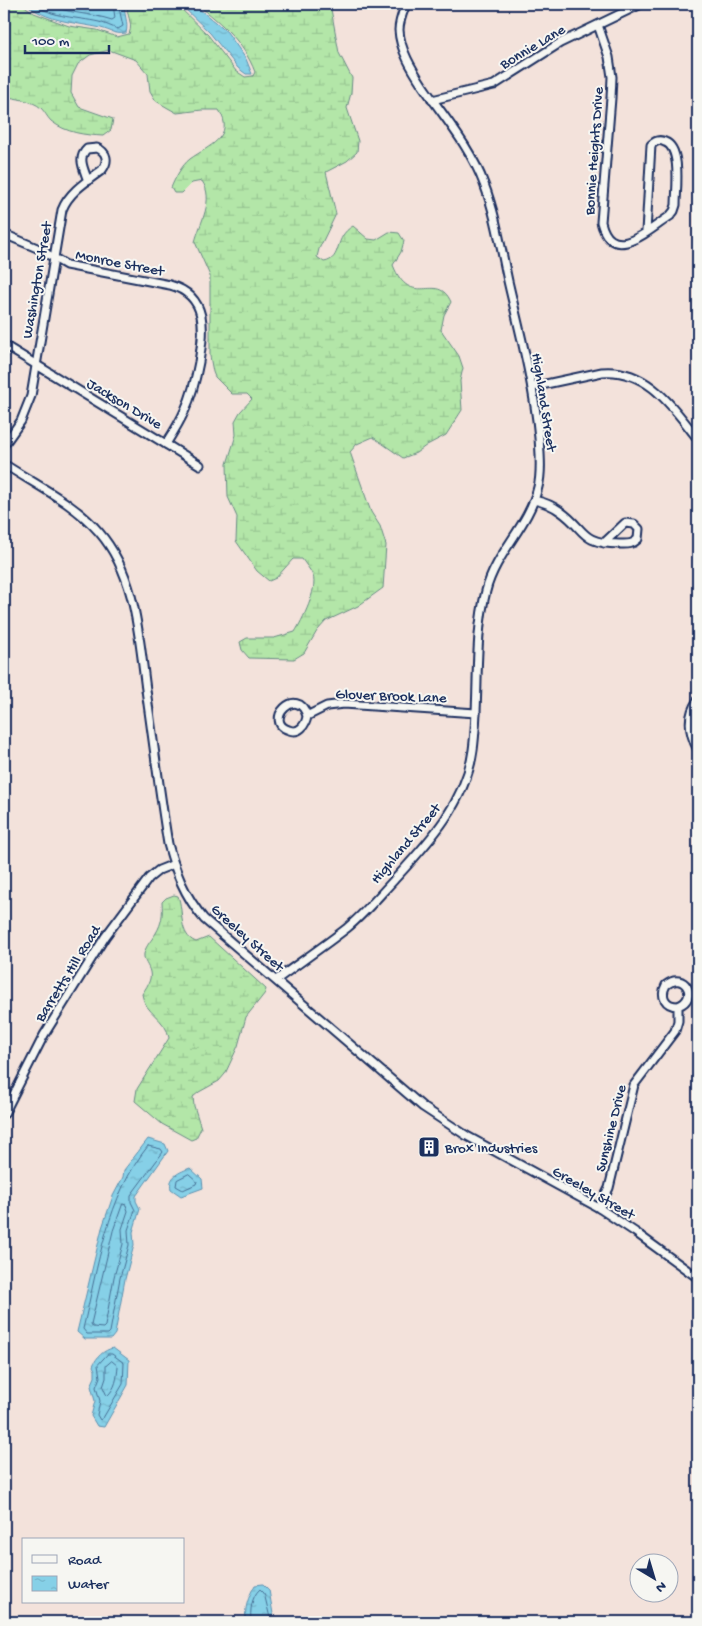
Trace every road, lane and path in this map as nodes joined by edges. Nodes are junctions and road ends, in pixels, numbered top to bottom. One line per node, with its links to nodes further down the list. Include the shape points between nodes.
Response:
1 (406, 4): 4 (street, Highland Street, via 399,30 402,47)
2 (642, 4): 3 (street, Bonnie Lane)
3 (598, 25): 4 (street, Bonnie Lane, via 548,50 494,85); 6 (street, Bonnie Heights Drive, via 612,77 601,222 603,232 618,243 635,240)
4 (432, 100): 11 (street, Highland Street, via 473,160 484,184)
5 (88, 181): 5 (street, Washington Street, via 82,156 87,149 96,148 104,153 105,165); 8 (street, Washington Street, via 64,204)
6 (646, 232): 6 (street, Bonnie Heights Drive, via 670,216 676,205 676,160 669,144 664,141 654,142 649,150)
7 (4, 234): 8 (street, Monroe Street, via 37,248)
8 (53, 259): 10 (street, Washington Street); 13 (street, Monroe Street, via 66,265 182,289 198,307 203,330 196,374 185,412)
9 (4, 346): 10 (street, Jackson Drive)
10 (35, 365): 13 (street, Jackson Drive); 14 (street, Washington Street, via 27,408)
11 (532, 387): 12 (street, via 602,372 631,375 665,399); 17 (street, Highland Street, via 540,467)
12 (698, 439)
13 (166, 444): 16 (street, Jackson Drive)
14 (4, 445)
15 (4, 464): 23 (street, Greeley Street, via 82,515 100,533 121,566 133,604 168,844)
16 (200, 465)
17 (534, 500): 18 (street, via 554,507 587,537); 20 (street, Highland Street, via 494,567 486,592)
18 (604, 544): 18 (street, via 624,523 634,524 639,529 638,539 632,544)
19 (698, 700): 22 (street, via 690,722)
20 (476, 713): 21 (street, Glover Brook Lane, via 344,704 327,706); 24 (street, Highland Street, via 474,749 468,774 444,820 358,918)
21 (307, 716): 21 (street, Glover Brook Lane, via 300,705 291,704 283,708 279,716 284,728 293,731 305,725)
22 (698, 750)
23 (174, 864): 24 (street, Greeley Street, via 188,898 204,919); 26 (street, Barretts Hill Road, via 149,878 105,938 52,1022)
24 (276, 980): 27 (street, Greeley Street, via 402,1090 445,1122)
25 (678, 1006): 27 (street, Sunshine Drive, via 677,1026 639,1076 632,1092 609,1188)
26 (4, 1114)
27 (599, 1208): 28 (street, Greeley Street)
28 (698, 1278)

